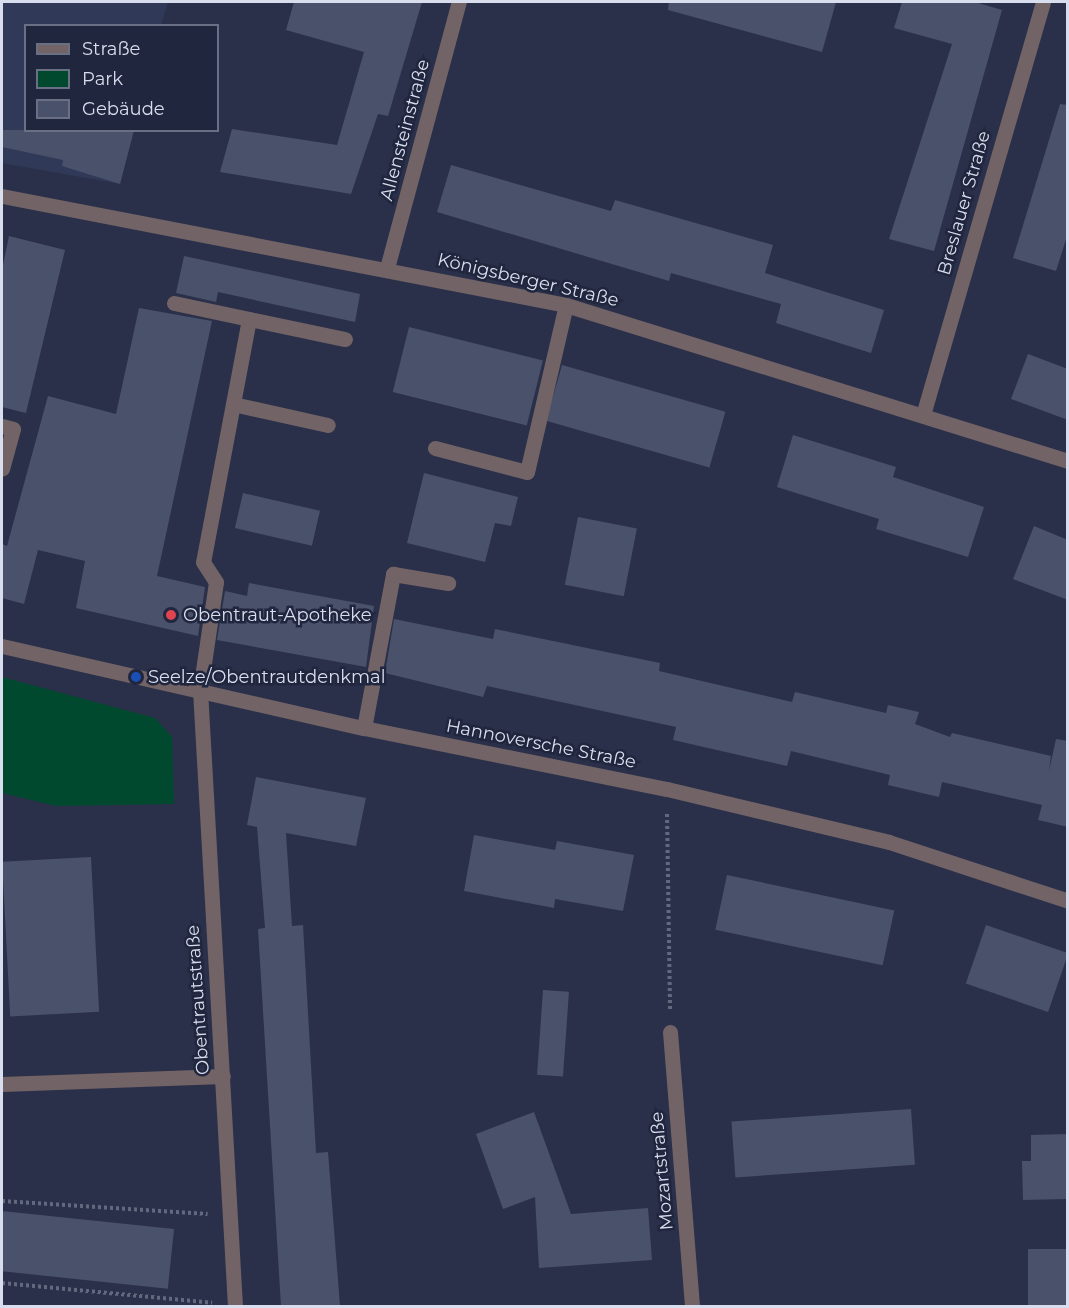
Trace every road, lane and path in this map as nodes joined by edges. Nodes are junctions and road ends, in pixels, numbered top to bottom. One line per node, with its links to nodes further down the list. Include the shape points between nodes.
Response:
1 (459, 2): 4 (street, Allensteinstraße)
2 (1043, 2): 10 (street, Breslauer Straße)
3 (2, 196): 4 (street, Königsberger Straße)
4 (387, 268): 6 (street, Königsberger Straße)
5 (174, 303): 7 (street)
6 (566, 305): 10 (street, Königsberger Straße); 13 (street, via 527,472)
7 (249, 319): 8 (street); 9 (street, Obentrautstraße)
8 (345, 339)
9 (233, 404): 11 (street); 18 (street, Obentrautstraße, via 203,562 216,582)
10 (923, 415): 14 (street, Königsberger Straße)
11 (328, 425)
12 (2, 426): 15 (street, via 13,429)
13 (435, 448)
14 (1068, 460)
15 (2, 469)
16 (448, 583): 19 (street, via 393,574)
17 (2, 646): 18 (street, Hannoversche Straße)
18 (200, 690): 19 (street, Hannoversche Straße); 23 (street, Obentrautstraße)
19 (364, 728): 20 (street, Hannoversche Straße)
20 (667, 789): 21 (street, Hannoversche Straße, via 890,842); 22 (path)
21 (1068, 901)
22 (670, 1032): 29 (street, Mozartstraße)
23 (223, 1076): 24 (street); 26 (street, Obentrautstraße)
24 (2, 1084)
25 (2, 1200): 26 (path)
26 (232, 1216): 28 (street, Obentrautstraße)
27 (2, 1283): 28 (path)
28 (235, 1306)
29 (692, 1306)

